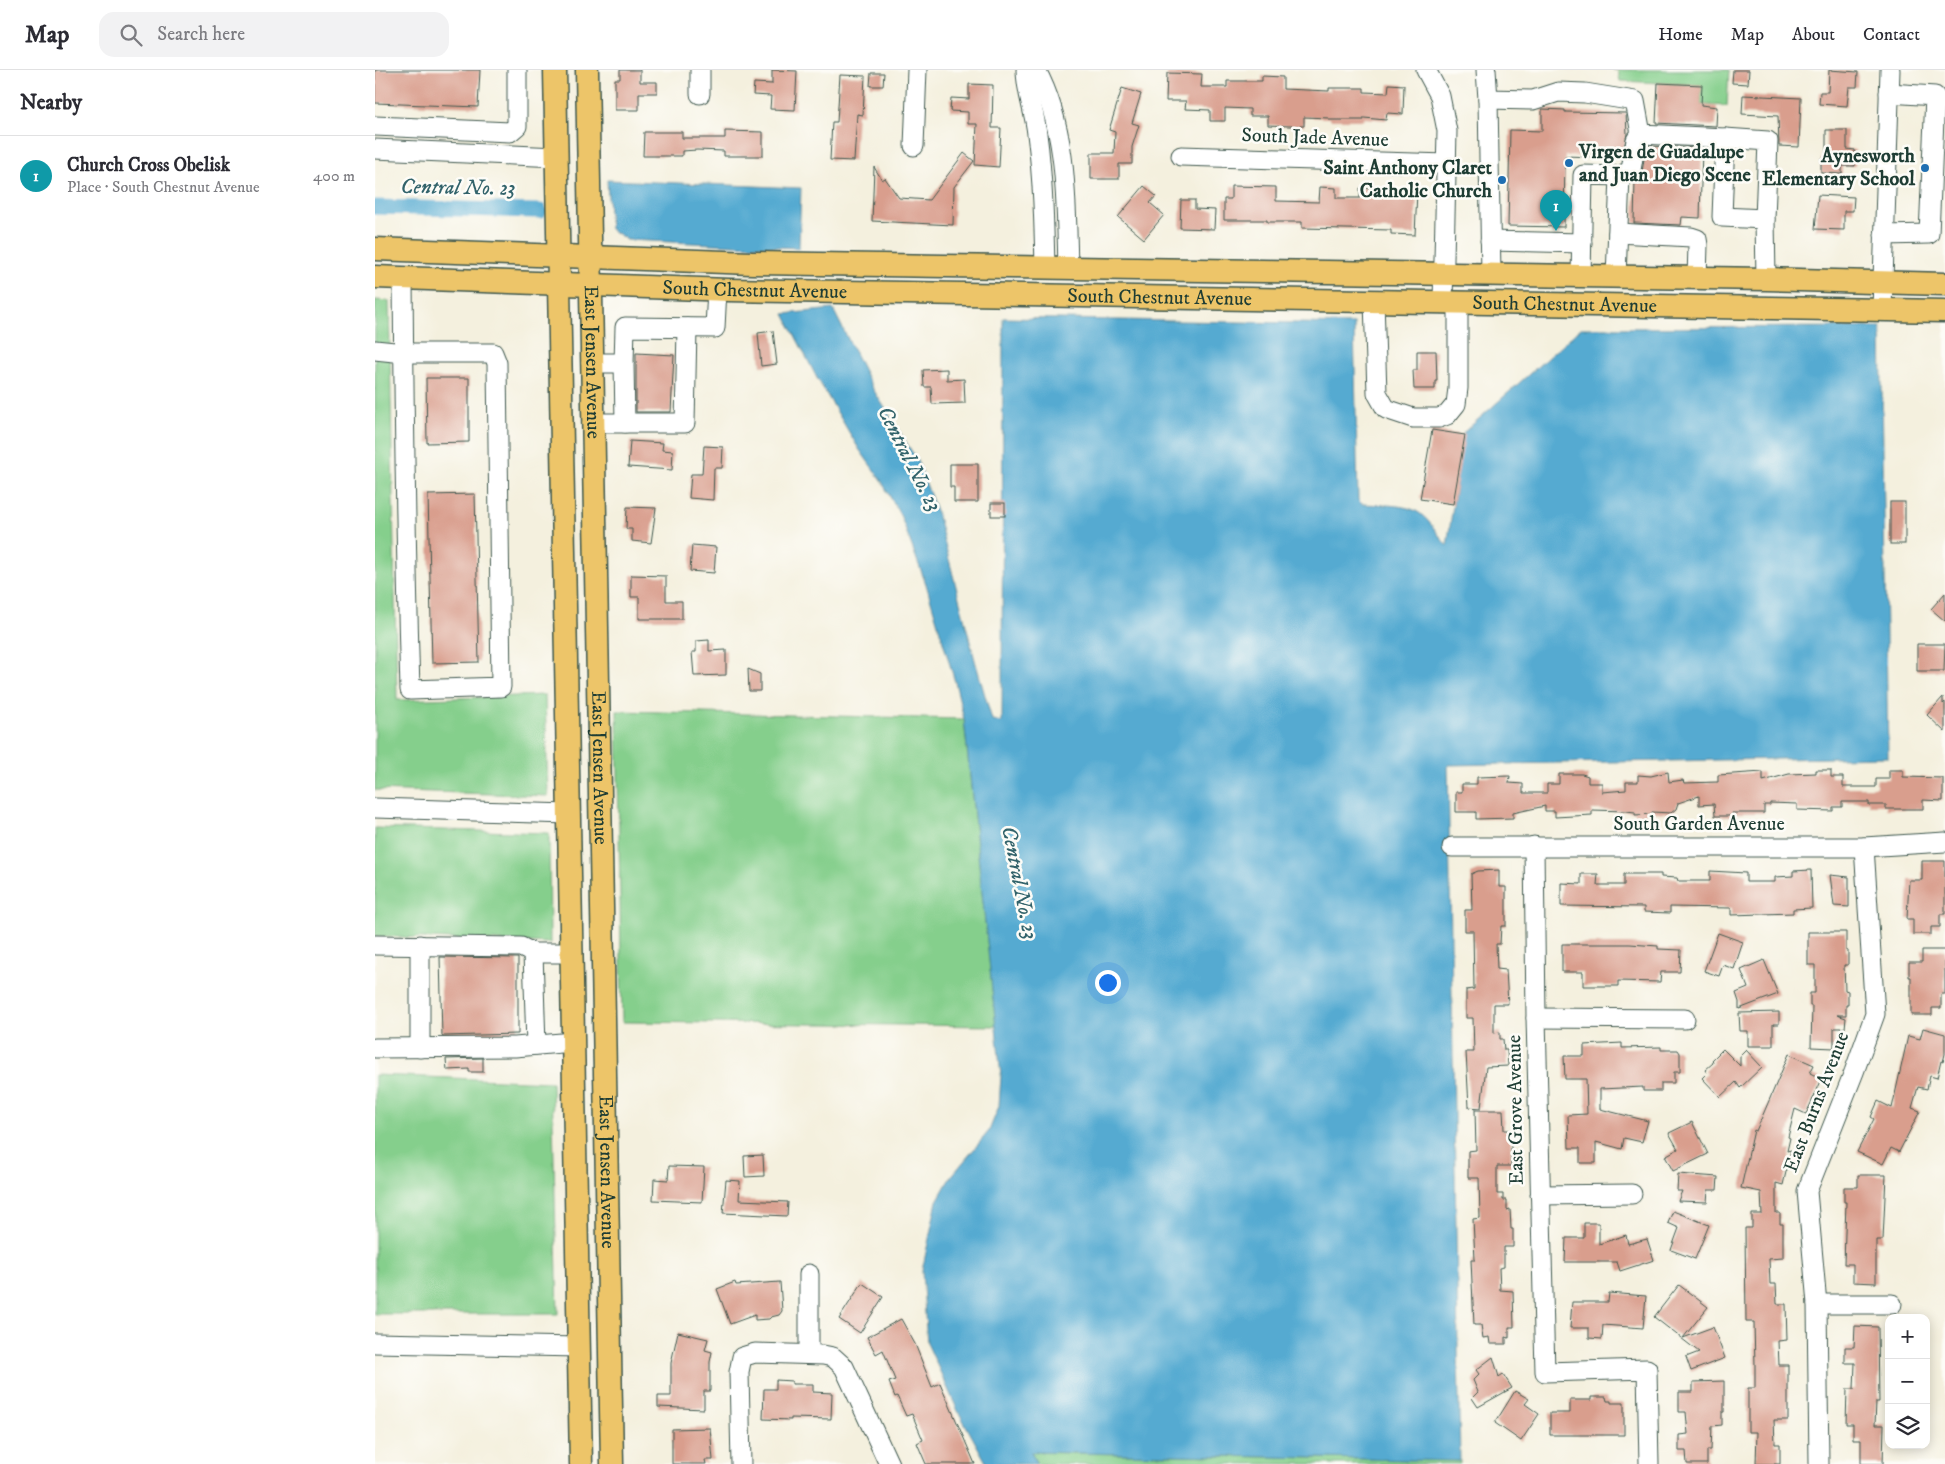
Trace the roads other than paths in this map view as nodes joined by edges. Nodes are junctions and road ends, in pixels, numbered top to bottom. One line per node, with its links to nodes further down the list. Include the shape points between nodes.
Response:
1 (517, 70): 14 (street, via 517,126 510,132)
2 (555, 70): 19 (main road, East Jensen Avenue)
3 (587, 70): 30 (main road, East Jensen Avenue)
4 (701, 70): 12 (street)
5 (917, 70): 17 (street)
6 (1026, 70): 31 (street, via 1042,171)
7 (1036, 70): 32 (street, via 1058,136 1065,180)
8 (1425, 70): 21 (street, via 1440,96 1447,130)
9 (1486, 70): 13 (street)
10 (1890, 70): 11 (street)
11 (1889, 93): 25 (street); 25 (street, via 1935,96 1935,106 1929,234)
12 (701, 94)
13 (1488, 99): 15 (street, via 1533,100 1558,92 1635,101); 26 (street)
14 (375, 126)
15 (1641, 134): 16 (street); 22 (street, via 1636,140 1631,170)
16 (1725, 138): 23 (street, via 1723,217); 23 (street, via 1769,141)
17 (914, 146)
18 (375, 149): 19 (street)
19 (557, 156): 29 (main road, East Jensen Avenue)
20 (1181, 156): 21 (street, South Jade Avenue)
21 (1447, 164): 33 (street)
22 (1620, 176): 24 (street); 27 (street, via 1583,175)
23 (1765, 219): 40 (street)
24 (1618, 233): 37 (street); 39 (street, via 1697,240)
25 (1884, 235): 41 (street)
26 (1490, 241): 27 (street); 34 (street)
27 (1582, 243): 36 (street)
28 (382, 251): 29 (main road, South Chestnut Avenue)
29 (559, 257): 30 (main road, South Chestnut Avenue); 42 (main road, East Jensen Avenue)
30 (590, 258): 31 (main road, South Chestnut Avenue); 44 (main road, East Jensen Avenue)
31 (1045, 268): 32 (main road, South Chestnut Avenue)
32 (1068, 268): 33 (main road, South Chestnut Avenue)
33 (1443, 275): 34 (main road, South Chestnut Avenue); 47 (street)
34 (1491, 275): 36 (main road, South Chestnut Avenue)
35 (375, 277): 38 (main road, South Chestnut Avenue)
36 (1581, 277): 37 (main road, South Chestnut Avenue)
37 (1616, 277): 39 (main road, South Chestnut Avenue)
38 (403, 278): 42 (main road, South Chestnut Avenue); 52 (street)
39 (1697, 278): 40 (main road, South Chestnut Avenue)
40 (1766, 279): 41 (main road, South Chestnut Avenue)
41 (1882, 282): 43 (main road, South Chestnut Avenue); 48 (street)
42 (559, 284): 44 (main road, South Chestnut Avenue); 58 (main road, East Jensen Avenue)
43 (1945, 284)
44 (590, 285): 45 (main road, South Chestnut Avenue); 53 (main road, East Jensen Avenue)
45 (717, 289): 46 (main road, South Chestnut Avenue); 50 (street, via 715,328)
46 (1373, 301): 47 (main road, South Chestnut Avenue); 47 (street, via 1377,393 1386,409 1413,418 1439,418 1447,415 1456,404 1458,388)
47 (1451, 302): 48 (main road, South Chestnut Avenue)
48 (1882, 309): 49 (main road, South Chestnut Avenue)
49 (1945, 311)
50 (687, 328): 54 (street, via 625,327); 56 (street, via 685,423)
51 (375, 350): 52 (street)
52 (404, 352): 52 (street, via 410,690 501,687 497,363 493,354)
53 (591, 363): 54 (street); 55 (main road, East Jensen Avenue)
54 (624, 363): 56 (street)
55 (592, 423): 56 (street); 82 (main road, East Jensen Avenue)
56 (625, 423)
57 (375, 808): 58 (street)
58 (569, 814): 66 (main road, East Jensen Avenue)
59 (1945, 842): 62 (street, South Garden Avenue)
60 (1534, 846): 61 (street, South Garden Avenue); 62 (street, South Garden Avenue); 67 (street, East Grove Avenue)
61 (1452, 847)
62 (1864, 847): 76 (street, East Burns Avenue, via 1875,1014 1807,1191)
63 (375, 945): 64 (street)
64 (420, 945): 65 (street, via 521,947); 72 (street)
65 (533, 953): 66 (street); 70 (street)
66 (571, 953): 69 (main road, East Jensen Avenue)
67 (1536, 1018): 68 (street); 74 (street, East Grove Avenue)
68 (1685, 1019)
69 (573, 1042): 70 (street); 79 (main road, East Jensen Avenue)
70 (536, 1045): 72 (street)
71 (375, 1048): 72 (street)
72 (421, 1048)
73 (1632, 1194): 74 (street)
74 (1540, 1195): 85 (street, East Grove Avenue, via 1545,1372 1647,1369)
75 (809, 1274): 80 (street)
76 (1817, 1304): 77 (street); 86 (street, East Burns Avenue)
77 (1892, 1304)
78 (375, 1343): 79 (street)
79 (579, 1347): 81 (main road, East Jensen Avenue)
80 (809, 1354): 83 (street, via 755,1353 742,1357 739,1372); 84 (street, via 833,1357 844,1366)
81 (581, 1464)
82 (612, 1464)
83 (741, 1464)
84 (889, 1464)
85 (1649, 1464)
86 (1819, 1464)

